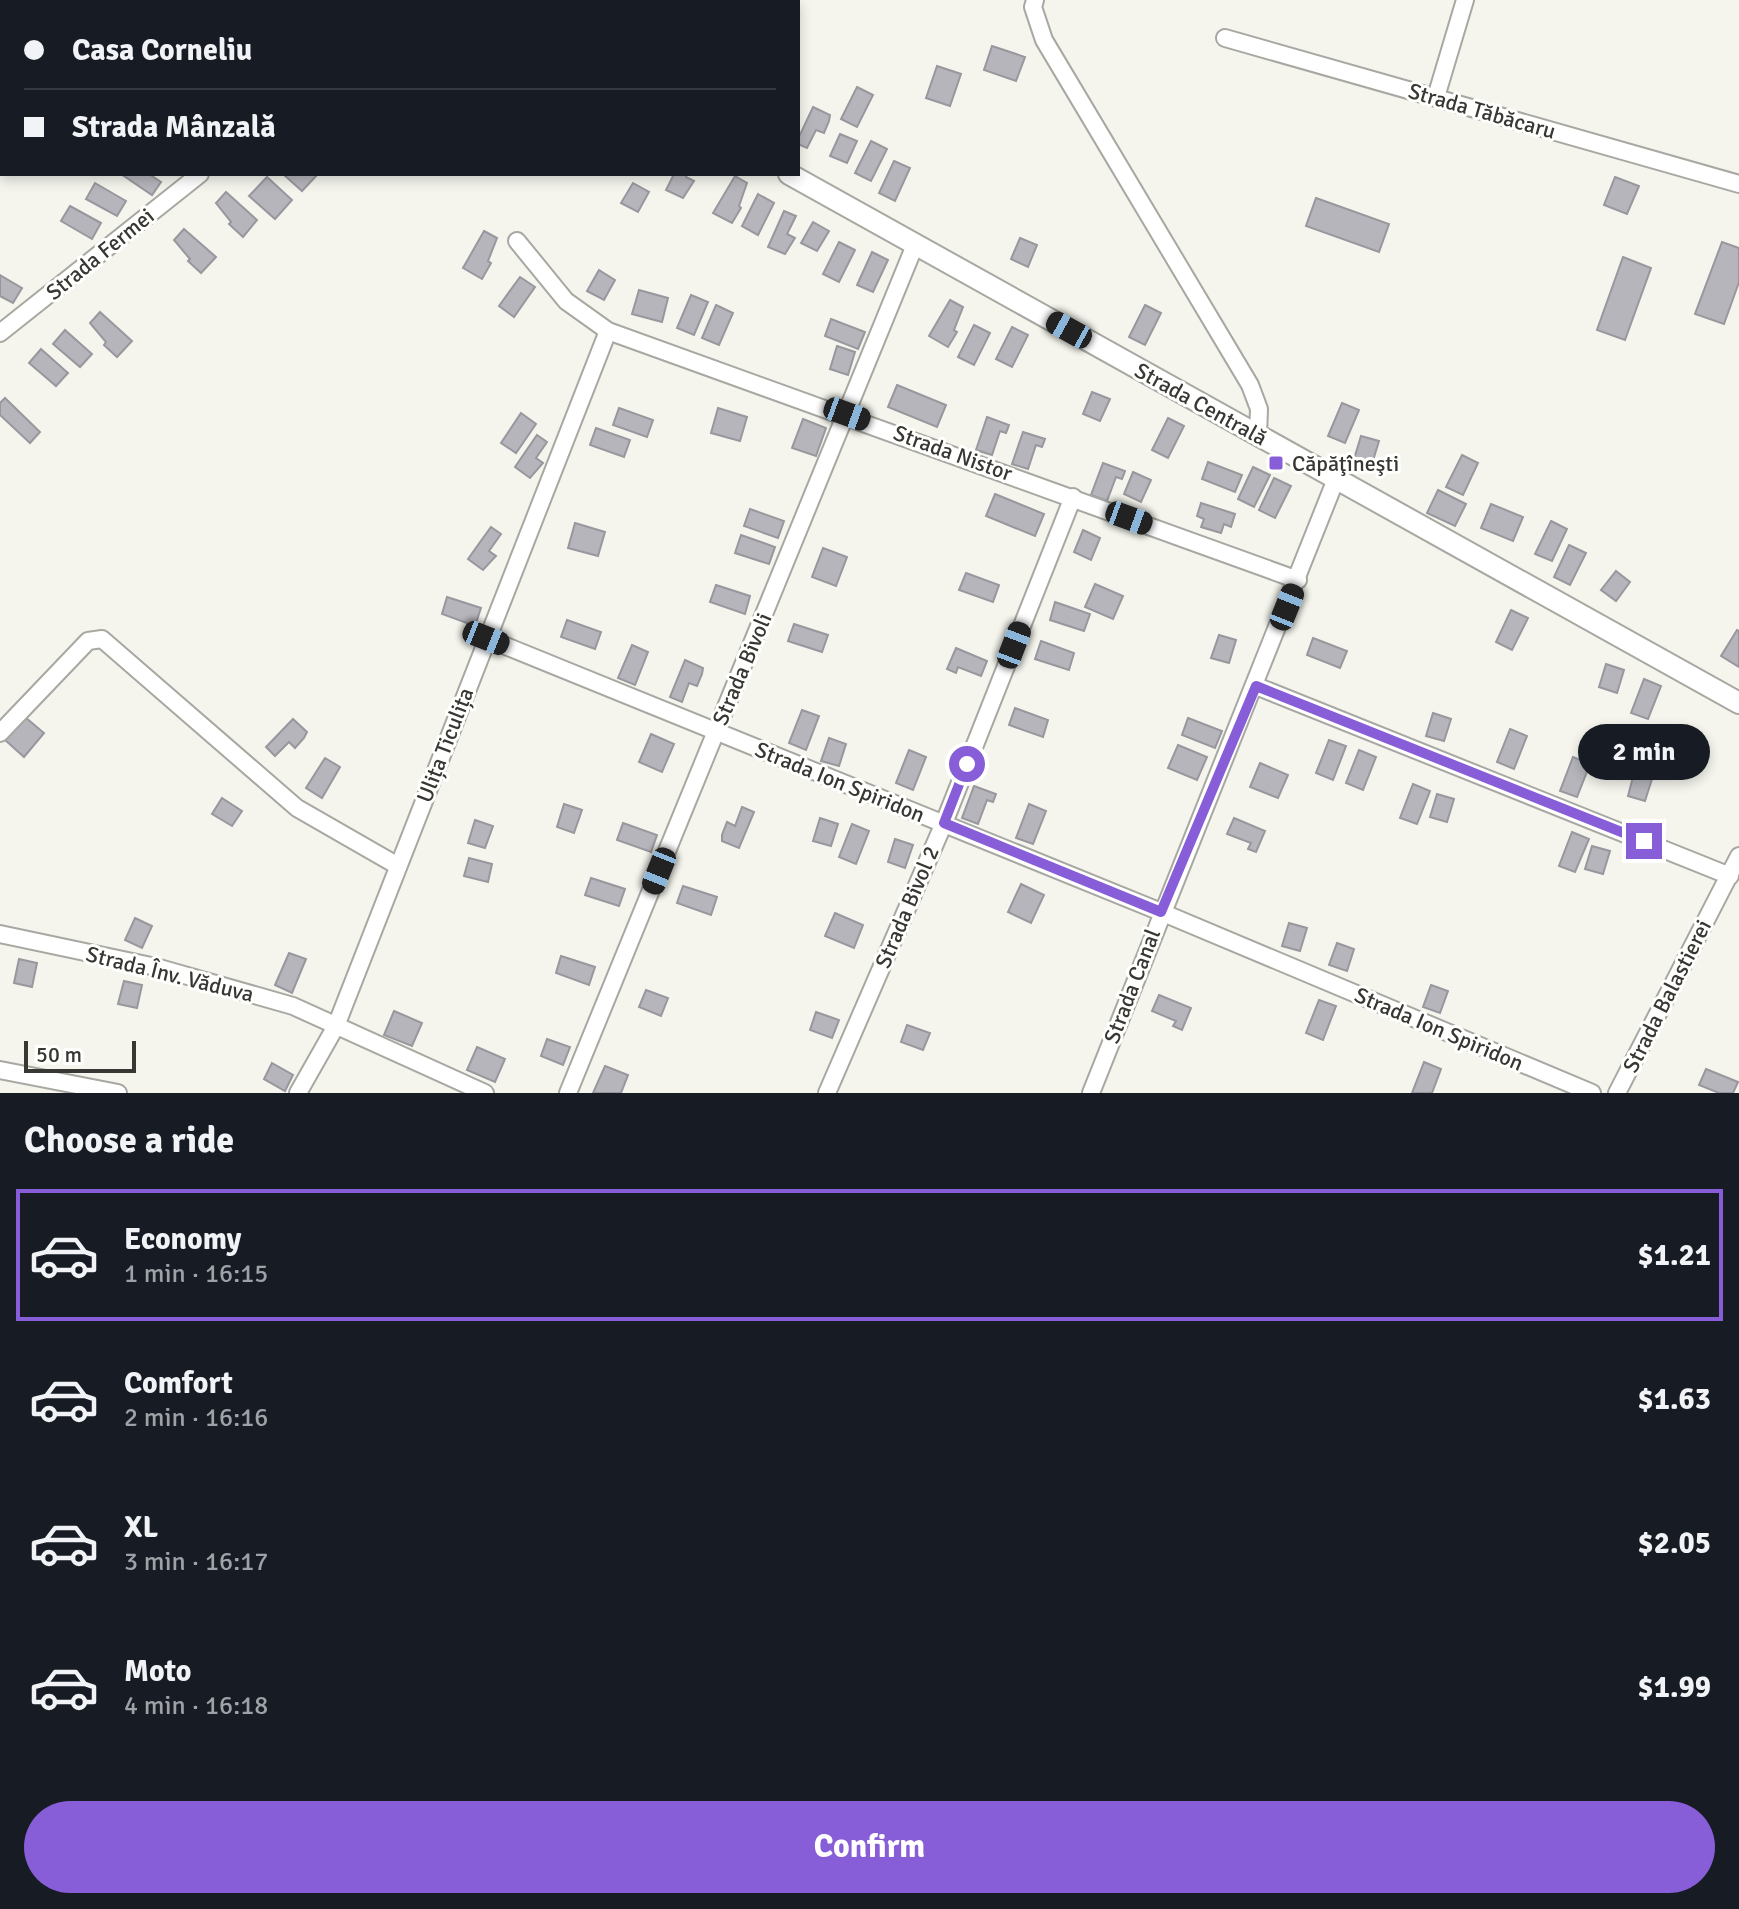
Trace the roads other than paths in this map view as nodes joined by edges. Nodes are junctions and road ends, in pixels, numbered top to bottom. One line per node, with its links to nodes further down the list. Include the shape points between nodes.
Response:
1 (1035, 0): 13 (street, via 1044,40 1250,385 1259,409)
2 (1465, 0): 4 (street)
3 (1225, 38): 4 (street, Strada Tăbăcaru)
4 (1436, 97): 7 (street, Strada Tăbăcaru)
5 (197, 176): 11 (street, Strada Fermei)
6 (793, 176): 9 (main road, Strada Centrală)
7 (1739, 184)
8 (517, 241): 10 (street, Strada Nistor, via 566,301)
9 (915, 245): 12 (street, Strada Bivoli); 13 (main road, Strada Centrală)
10 (608, 331): 12 (street, Strada Nistor); 17 (street, Ulița Ticulița)
11 (0, 333)
12 (847, 414): 15 (street, Strada Nistor); 20 (street, Strada Bivoli)
13 (1258, 435): 14 (main road, Strada Centrală)
14 (1336, 479): 16 (street, Strada Canal); 19 (main road, Strada Centrală)
15 (1073, 497): 16 (street, Strada Nistor); 22 (street, Strada Bivol 2)
16 (1298, 580): 18 (street, Strada Canal)
17 (486, 638): 20 (street, Strada Ion Spiridon); 24 (street, Ulița Ticulița)
18 (1256, 686): 25 (street); 26 (street, Strada Canal)
19 (1739, 703)
20 (716, 732): 22 (street, Strada Ion Spiridon); 33 (street, Strada Bivoli)
21 (0, 733): 24 (street, via 88,641 102,639 297,808)
22 (944, 823): 26 (street, Strada Ion Spiridon); 34 (street, Strada Bivol 2)
23 (1739, 856): 25 (street, Strada Balastierei)
24 (398, 866): 28 (street, Ulița Ticulița)
25 (1730, 876): 37 (street, Strada Balastierei)
26 (1161, 912): 35 (street, Strada Canal); 36 (street, Strada Ion Spiridon)
27 (0, 934): 28 (street, Strada Înv. Văduva, via 156,967 293,1006)
28 (336, 1026): 31 (street, Ulița Ticulița); 32 (street, Strada Înv. Văduva)
29 (0, 1070): 30 (street)
30 (118, 1093)
31 (298, 1093)
32 (485, 1093)
33 (568, 1093)
34 (827, 1093)
35 (1091, 1093)
36 (1592, 1093)
37 (1617, 1093)

